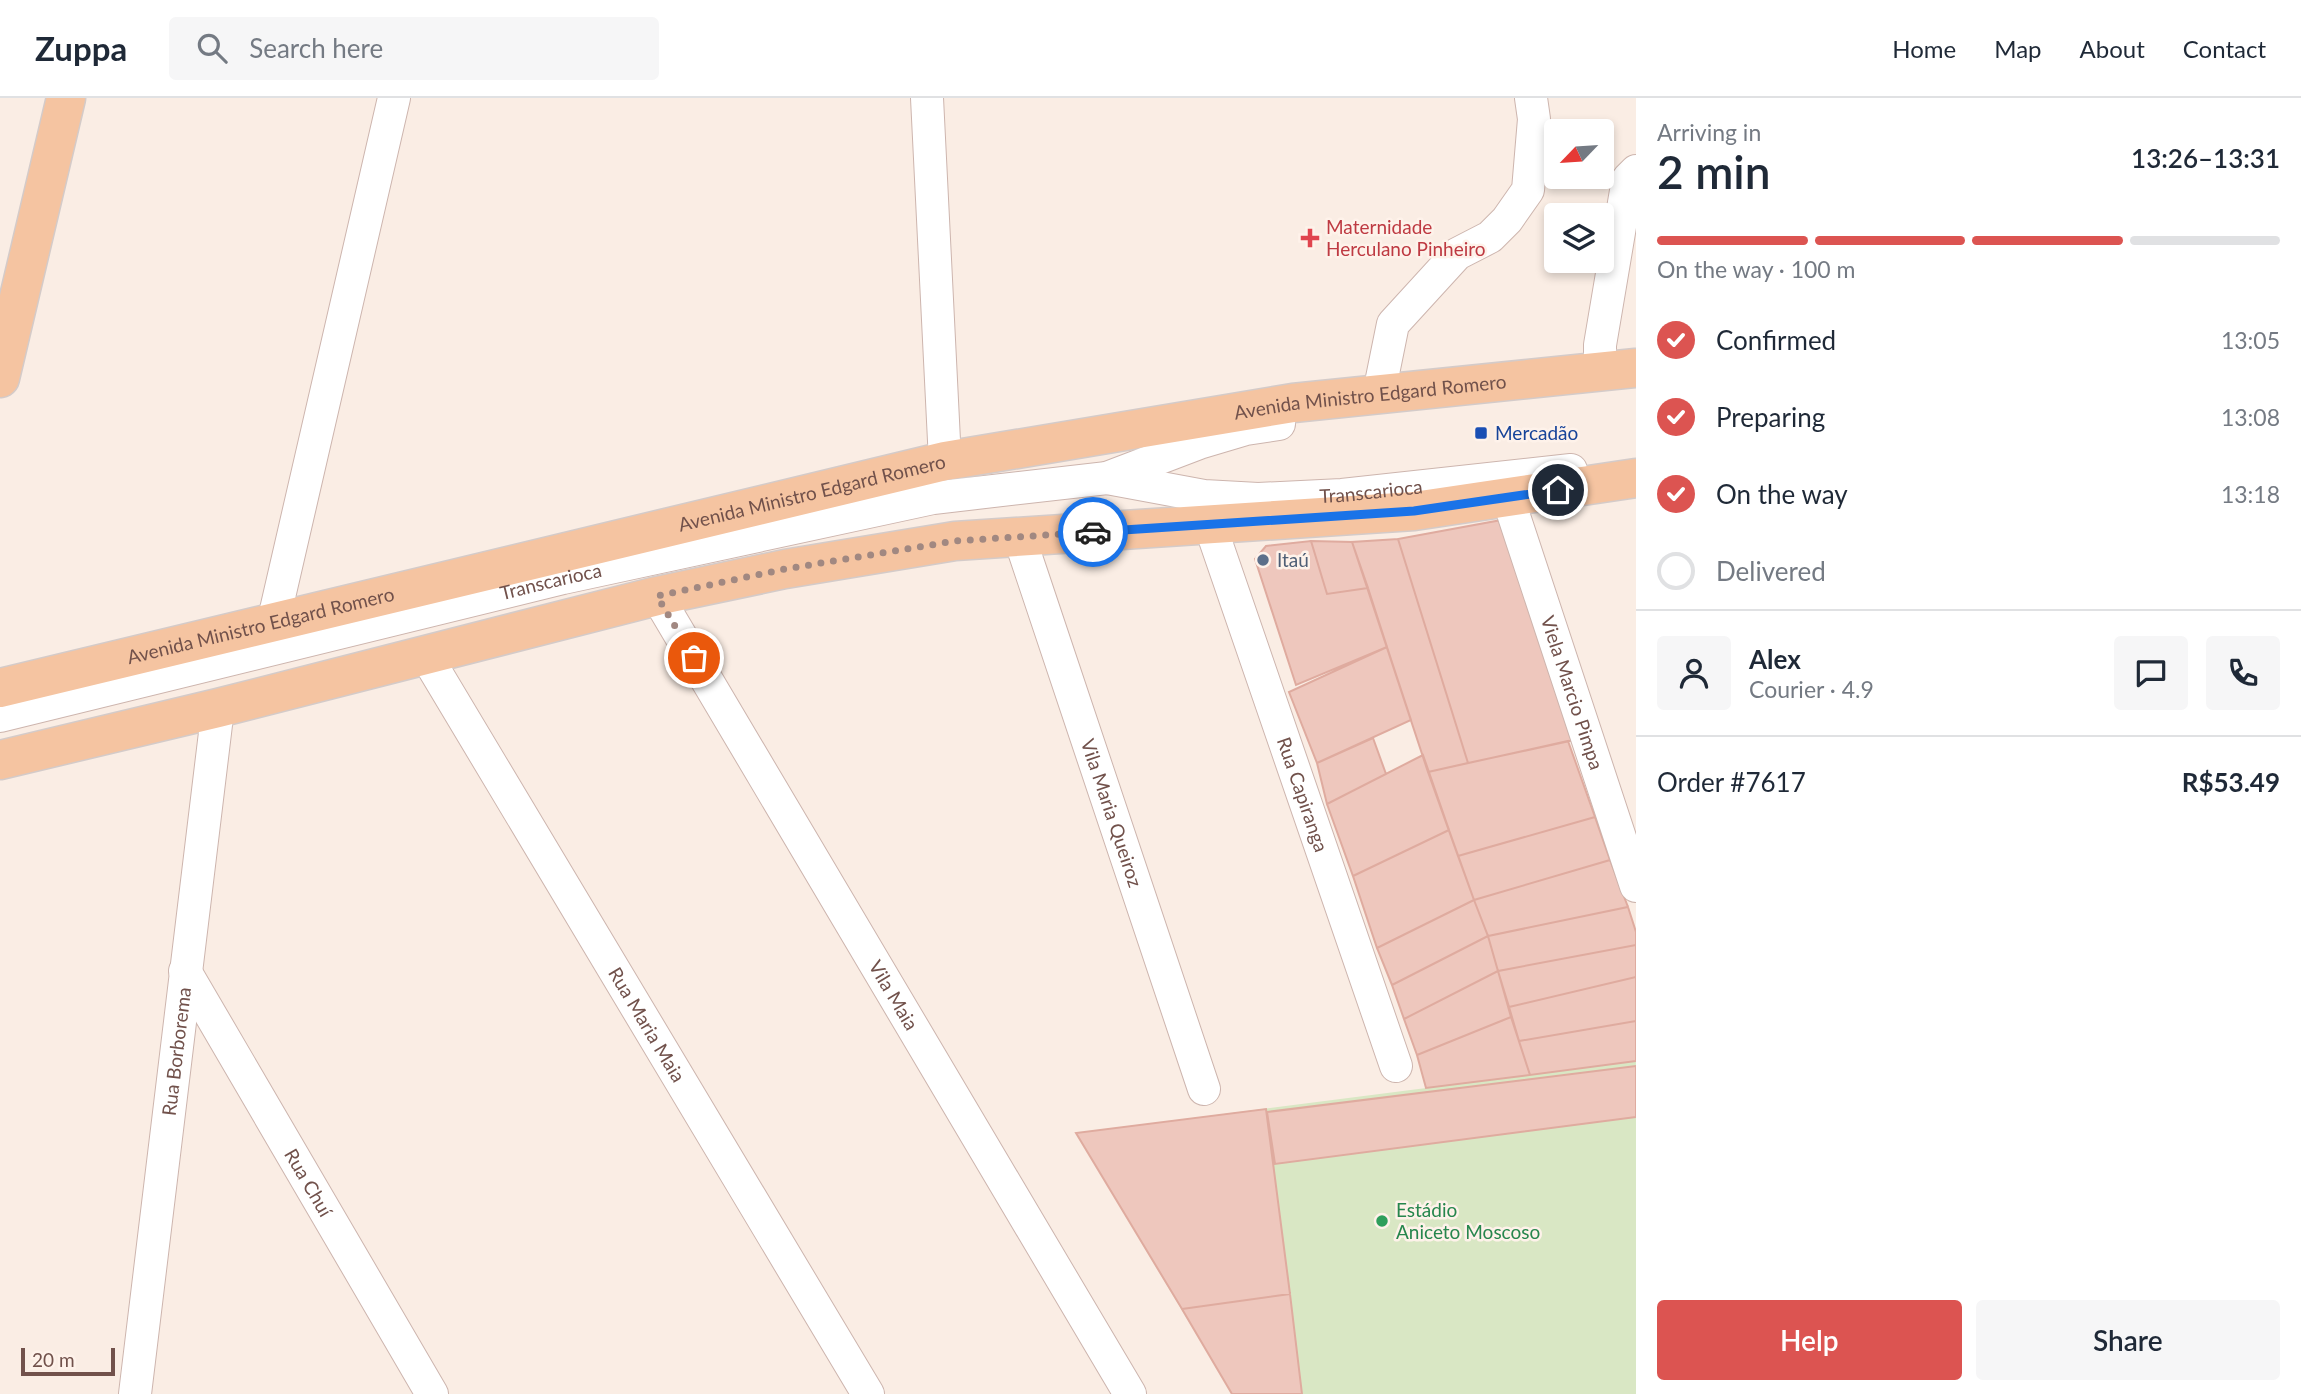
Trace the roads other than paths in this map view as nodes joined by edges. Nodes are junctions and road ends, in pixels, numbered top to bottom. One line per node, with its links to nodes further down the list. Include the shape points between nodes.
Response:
1 (66, 98): 7 (main road)
2 (394, 98): 18 (street)
3 (927, 98): 10 (street)
4 (1531, 98): 9 (street, via 1534,119 1528,190 1490,237 1457,254 1393,324)
5 (1636, 172): 6 (street, via 1628,179 1600,345)
6 (1618, 369): 9 (main road, Avenida Ministro Edgard Romero)
7 (0, 378)
8 (1636, 384): 12 (street, Transcarioca, via 1468,396 1246,429)
9 (1379, 393): 10 (main road, Avenida Ministro Edgard Romero)
10 (945, 461): 18 (main road, Avenida Ministro Edgard Romero)
11 (1636, 462): 12 (street, Transcarioca, via 1342,495 1258,499 1204,496)
12 (1107, 478): 22 (street, Transcarioca, via 933,498 563,578)
13 (1636, 478): 14 (main road)
14 (1508, 498): 15 (main road, via 1414,511); 24 (street, Viela Marcio Pimpa)
15 (1210, 525): 16 (main road); 26 (street, Rua Capiranga)
16 (1019, 536): 17 (main road, via 955,541 785,569); 27 (street, Vila Maria Queiroz)
17 (657, 596): 19 (main road); 31 (street, Vila Maia)
18 (273, 623): 20 (main road, Avenida Ministro Edgard Romero)
19 (425, 654): 21 (main road); 30 (street, Rua Maria Maia)
20 (0, 688)
21 (218, 708): 23 (main road); 25 (street, Rua Borborema)
22 (0, 716)
23 (0, 760)
24 (1636, 886)
25 (185, 971): 28 (street, Rua Borborema); 29 (street, Rua Chuí)
26 (1396, 1066)
27 (1204, 1089)
28 (135, 1394)
29 (432, 1394)
30 (868, 1394)
31 (1130, 1394)

